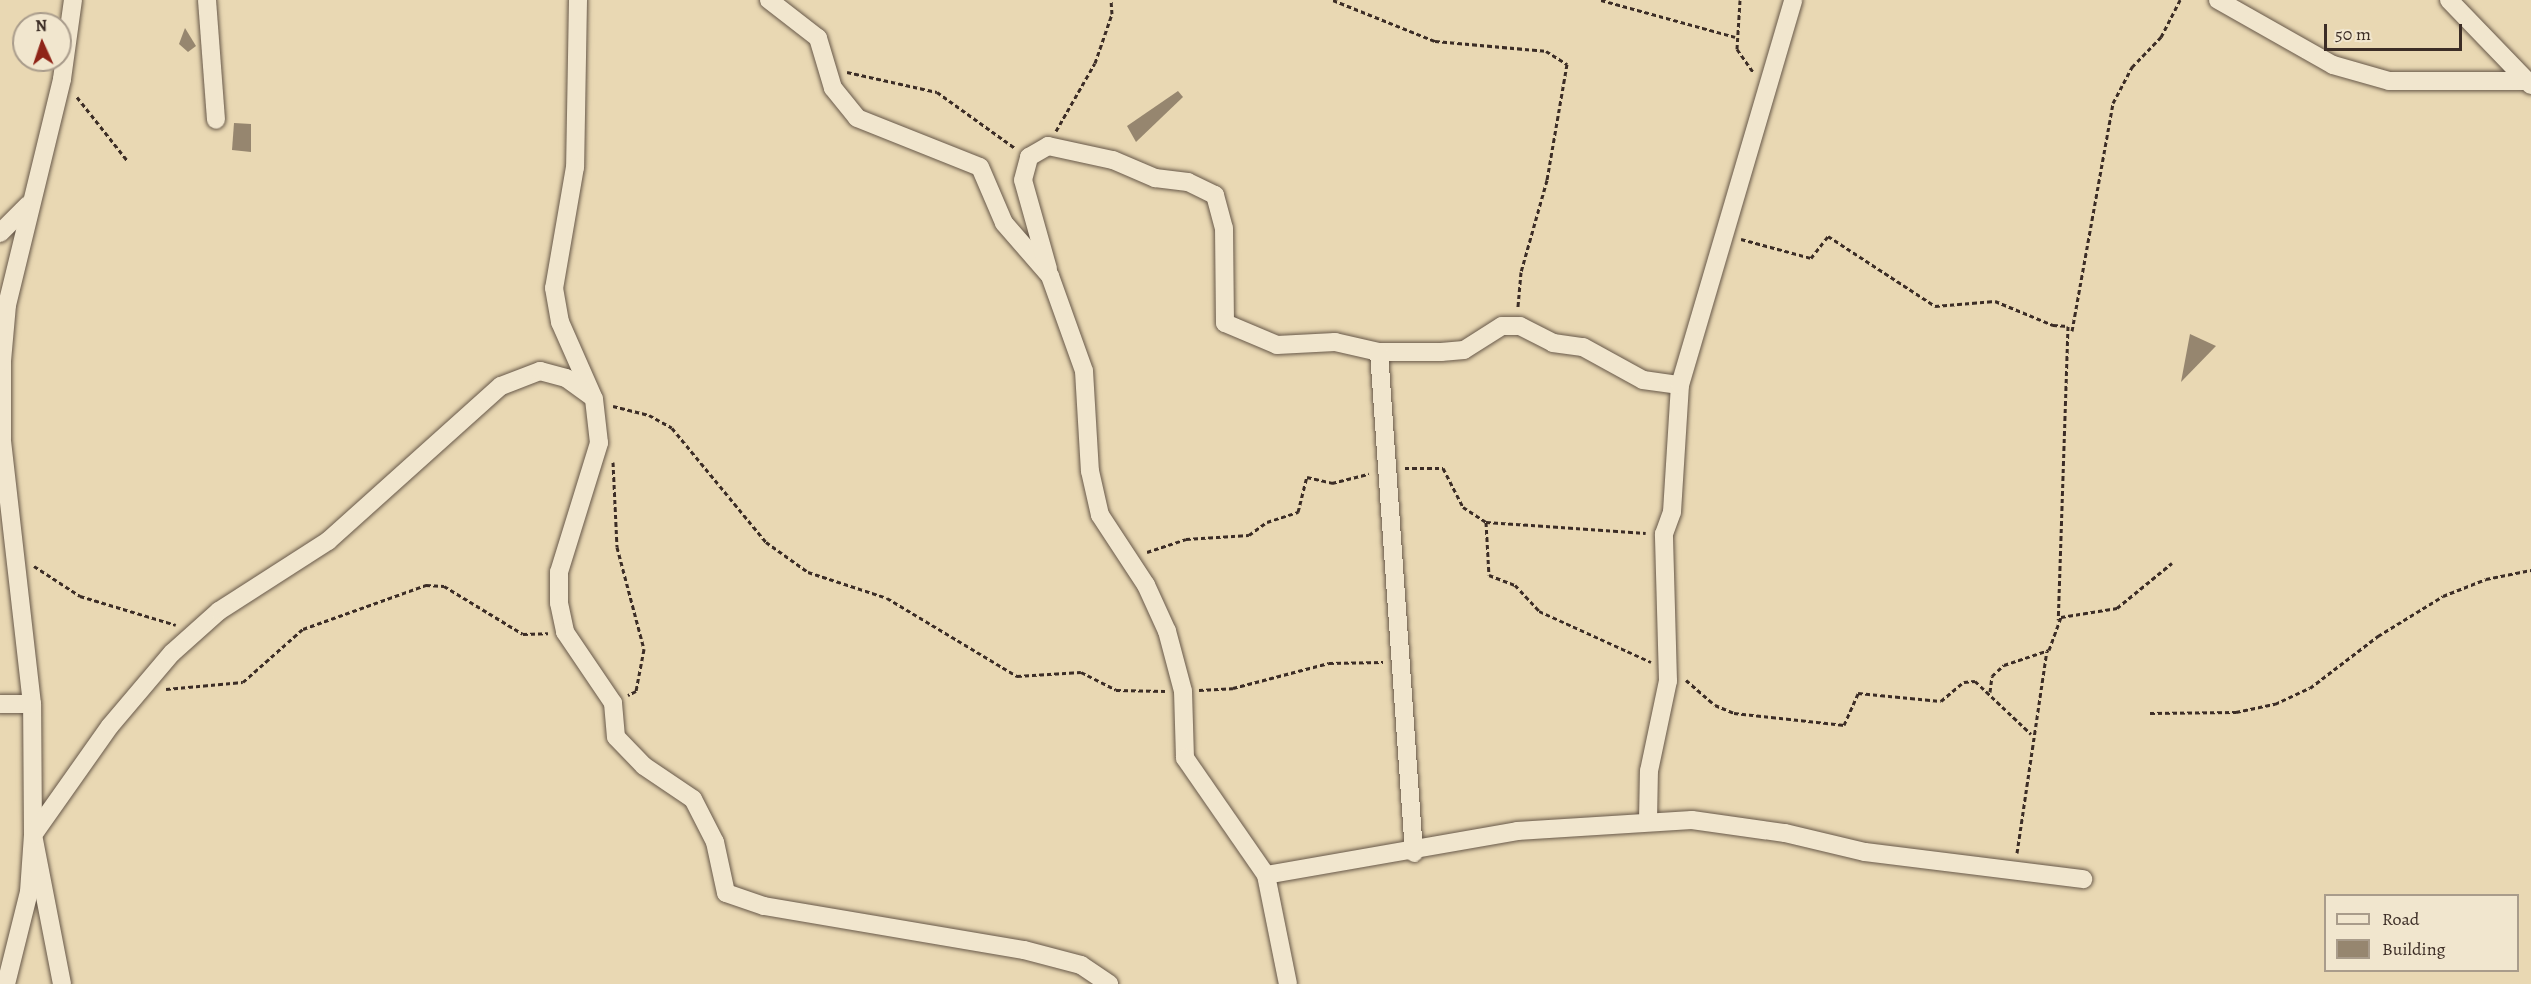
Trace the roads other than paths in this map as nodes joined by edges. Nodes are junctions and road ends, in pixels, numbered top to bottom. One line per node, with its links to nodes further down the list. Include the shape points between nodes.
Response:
1 (73, 0): 10 (street, via 62,79)
2 (207, 0): 9 (street)
3 (578, 0): 16 (street, via 575,167 554,288 560,322)
4 (769, 0): 12 (street, via 818,38 833,88 857,118 980,167 1004,223)
5 (1793, 0): 15 (street)
6 (2218, 0): 8 (street, via 2332,64 2389,81)
7 (2449, 0): 8 (street)
8 (2530, 83)
9 (216, 120)
10 (27, 205): 11 (street); 14 (street)
11 (0, 233)
12 (1050, 276): 13 (street, via 1025,191 1029,157 1048,146 1113,160 1215,195 1224,228 1224,306 1229,326 1288,347 1335,342); 22 (street, via 1084,371 1090,471 1100,515 1127,552 1167,631 1183,691 1185,758)
13 (1379, 352): 15 (street, via 1464,350 1502,326 1520,326 1553,343 1582,347 1643,380); 21 (street)
14 (1, 361): 18 (street, via 13,552)
15 (1680, 385): 19 (street, via 1672,512 1664,534 1668,668 1649,771)
16 (594, 399): 20 (street, via 566,378 540,371 501,386 328,541 195,629 141,689); 26 (street, via 598,443 559,572 565,632 613,703 616,737 644,766 693,799 715,842 726,893 764,906 1024,950 1081,965)
17 (0, 704): 18 (street)
18 (32, 704): 20 (street)
19 (1648, 820): 21 (street, via 1516,831); 23 (street, via 1747,828 1865,852)
20 (33, 835): 24 (street, via 29,892); 25 (street)
21 (1414, 853): 22 (street)
22 (1266, 875): 27 (street)
23 (2084, 879)
24 (6, 984)
25 (62, 984)
26 (1109, 984)
27 (1288, 984)

